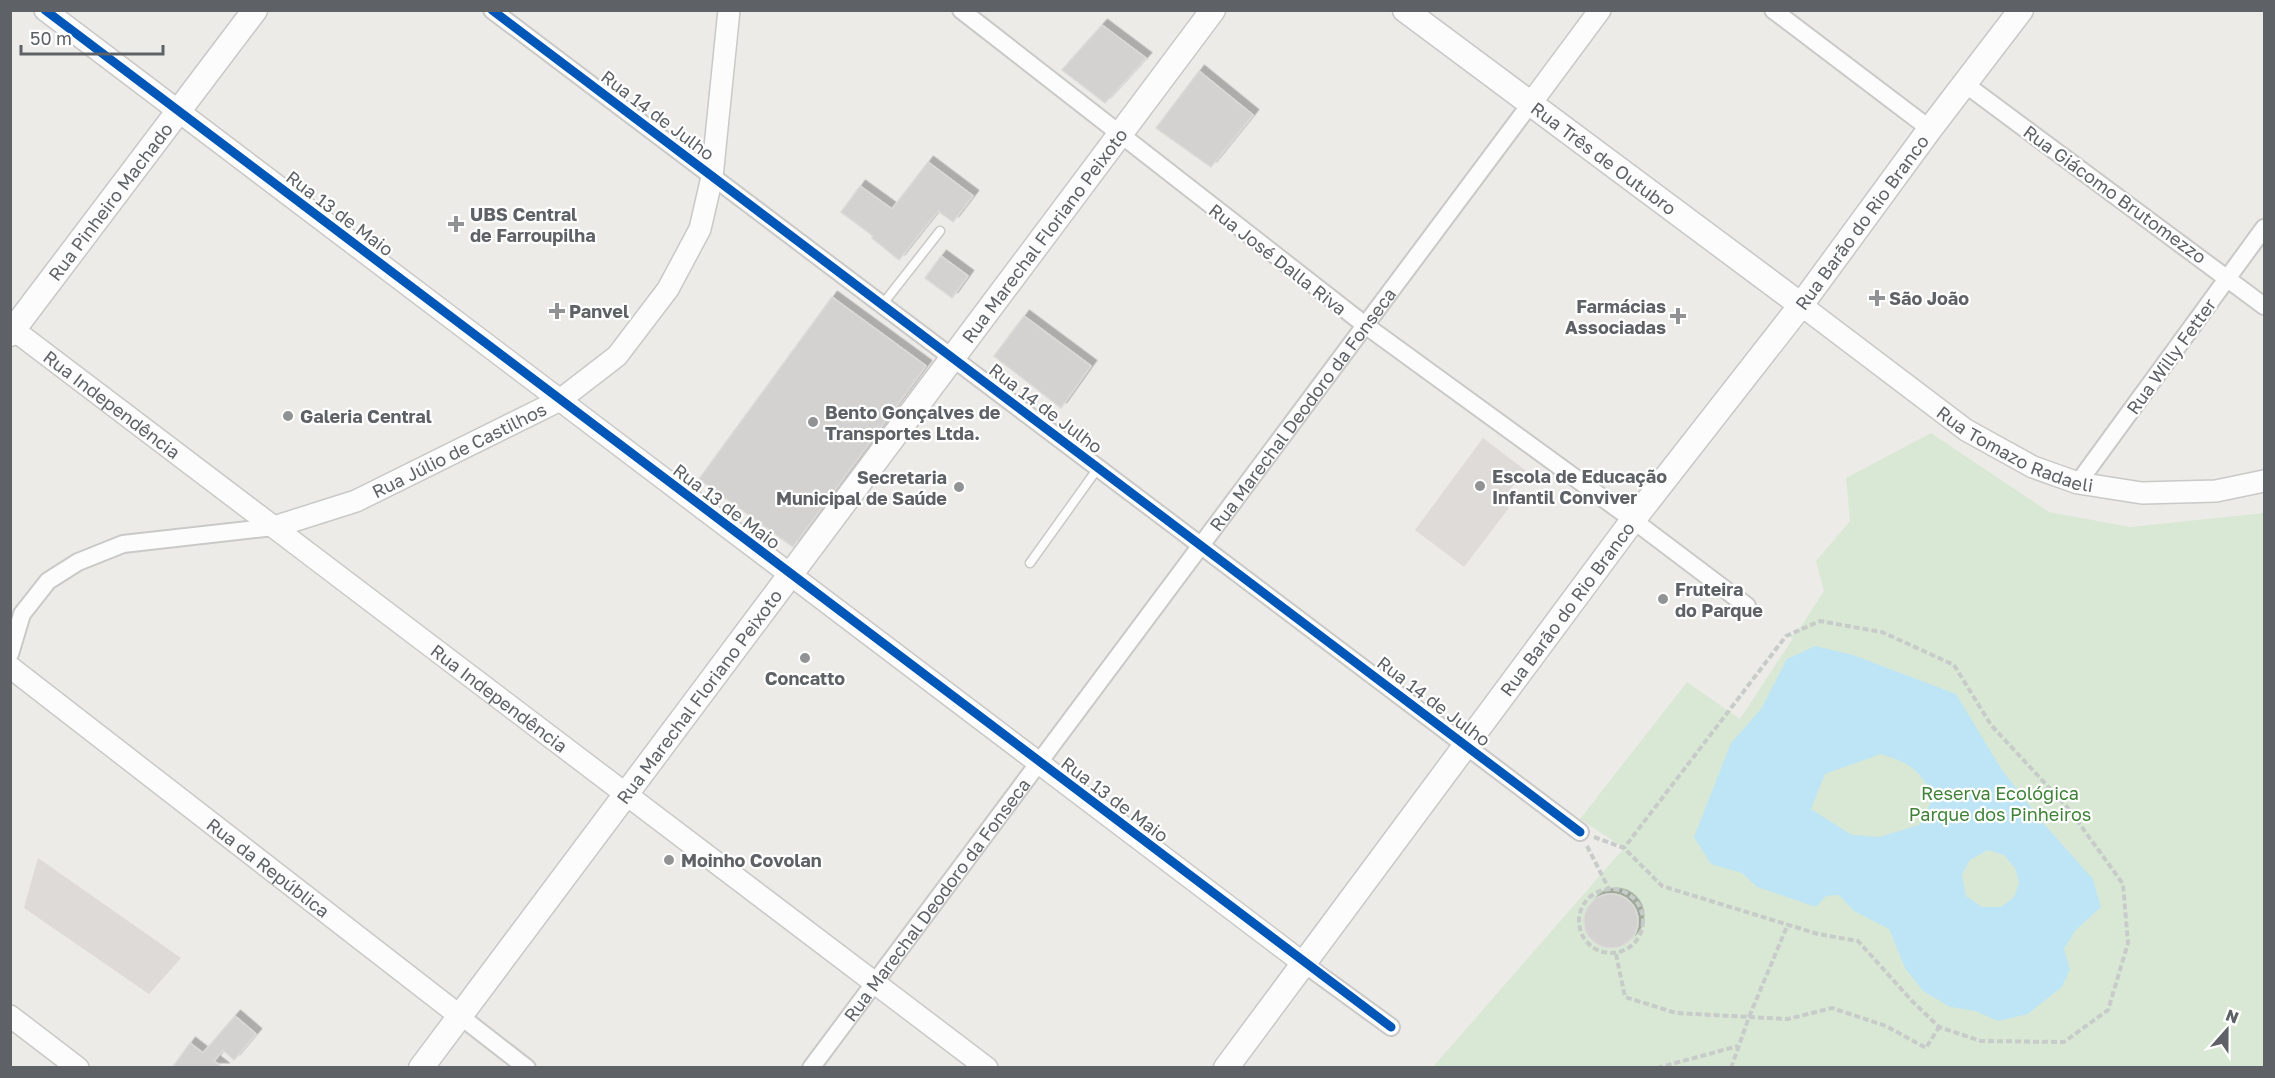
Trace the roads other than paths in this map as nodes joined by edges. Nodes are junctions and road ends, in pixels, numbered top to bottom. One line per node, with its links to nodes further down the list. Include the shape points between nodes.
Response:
1 (45, 10): 13 (street, Rua 13 de Maio)
2 (255, 10): 13 (main road, Rua Pinheiro Machado)
3 (492, 10): 16 (street, Rua 14 de Julho)
4 (729, 10): 16 (street, Rua Júlio de Castilhos)
5 (961, 10): 15 (street, Rua José Dalla Riva)
6 (1214, 10): 15 (main road, Rua Marechal Floriano Peixoto)
7 (1405, 10): 12 (main road, Rua Três de Outubro)
8 (1600, 10): 12 (street, Rua Marechal Deodoro da Fonseca)
9 (1773, 10): 14 (street)
10 (2021, 10): 11 (main road, Rua Barão do Rio Branco)
11 (1965, 84): 14 (main road, Rua Barão do Rio Branco); 19 (street, Rua Giácomo Brutomezzo)
12 (1531, 103): 21 (main road, Rua Três de Outubro); 23 (street, Rua Marechal Deodoro da Fonseca)
13 (178, 112): 24 (main road, Rua Pinheiro Machado); 26 (street, Rua 13 de Maio)
14 (1930, 129): 21 (main road, Rua Barão do Rio Branco)
15 (1119, 136): 23 (street, Rua José Dalla Riva); 25 (main road, Rua Marechal Floriano Peixoto)
16 (712, 177): 20 (street, Rua 14 de Julho); 26 (street, Rua Júlio de Castilhos, via 700,229 668,289 617,356)
17 (2265, 228): 19 (street, Rua Willy Fetter)
18 (940, 231): 20 (lane)
19 (2228, 277): 22 (street, Rua Giácomo Brutomezzo); 29 (street, Rua Willy Fetter)
20 (882, 305): 25 (street, Rua 14 de Julho)
21 (1801, 305): 29 (street, Rua Tomazo Radaeli, via 1966,430 2032,466); 30 (main road, Rua Barão do Rio Branco)
22 (2265, 306)
23 (1365, 326): 30 (street, Rua José Dalla Riva); 32 (street, Rua Marechal Deodoro da Fonseca)
24 (12, 330): 31 (street, Rua Independência)
25 (953, 358): 27 (street, Rua 14 de Julho); 34 (main road, Rua Marechal Floriano Peixoto)
26 (560, 400): 31 (street, Rua Júlio de Castilhos, via 356,501); 34 (street, Rua 13 de Maio)
27 (1098, 468): 32 (street, Rua 14 de Julho); 33 (lane)
28 (2265, 481): 29 (street, Rua Tomazo Radaeli, via 2216,491 2142,493)
29 (2078, 483)
30 (1633, 520): 35 (street, Rua José Dalla Riva); 38 (main road, Rua Barão do Rio Branco)
31 (274, 526): 36 (street, Rua Júlio de Castilhos, via 123,544 78,562 48,581 22,614); 40 (street, Rua Independência)
32 (1200, 546): 38 (street, Rua 14 de Julho); 39 (street, Rua Marechal Deodoro da Fonseca)
33 (1030, 563)
34 (791, 575): 39 (street, Rua 13 de Maio); 40 (main road, Rua Marechal Floriano Peixoto)
35 (1747, 606)
36 (10, 654)
37 (10, 667): 45 (street, Rua da República)
38 (1465, 745): 41 (street, Rua 14 de Julho); 42 (main road, Rua Barão do Rio Branco)
39 (1039, 762): 42 (street, Rua 13 de Maio); 43 (street, Rua Marechal Deodoro da Fonseca)
40 (626, 794): 43 (street, Rua Independência); 45 (main road, Rua Marechal Floriano Peixoto)
41 (1580, 832)
42 (1303, 963): 46 (street, Rua 13 de Maio); 52 (main road, Rua Barão do Rio Branco)
43 (874, 982): 50 (street, Rua Marechal Deodoro da Fonseca); 51 (street, Rua Independência)
44 (10, 1016): 47 (street)
45 (460, 1017): 48 (main road, Rua Marechal Floriano Peixoto); 49 (street, Rua da República)
46 (1391, 1027)
47 (78, 1068)
48 (421, 1068)
49 (527, 1068)
50 (811, 1068)
51 (987, 1068)
52 (1226, 1068)

